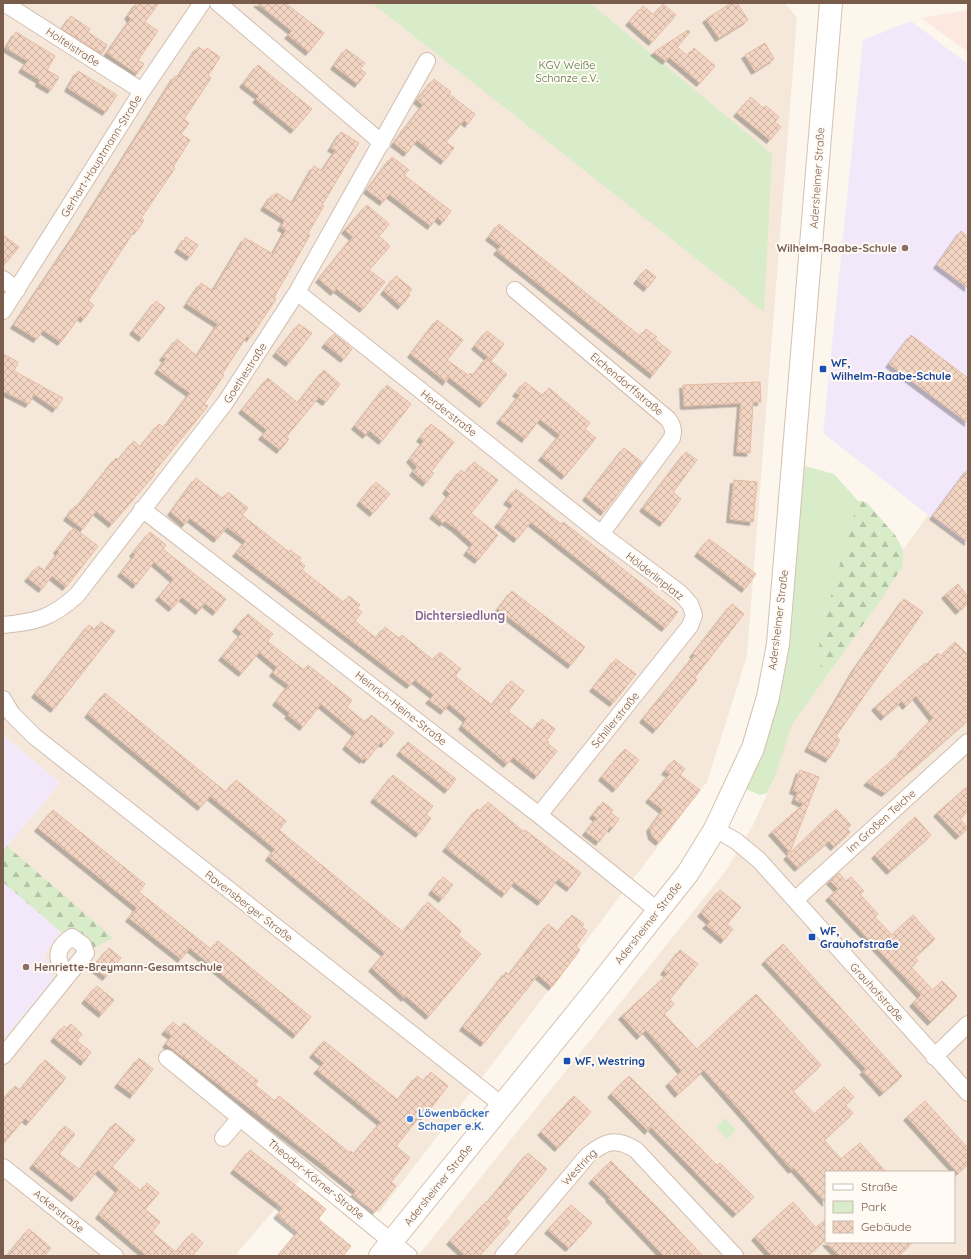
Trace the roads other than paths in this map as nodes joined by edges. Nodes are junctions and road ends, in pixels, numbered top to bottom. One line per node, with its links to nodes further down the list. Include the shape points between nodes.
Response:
1 (4, 3): 6 (street, Holteistraße)
2 (202, 3): 6 (street, Gerhart-Hauptmann-Straße)
3 (218, 3): 7 (street)
4 (831, 3): 20 (main road, Adersheimer Straße, via 778,644 768,697 754,748)
5 (427, 61): 7 (street, Goethestraße)
6 (142, 91): 9 (street, Gerhart-Hauptmann-Straße)
7 (382, 143): 11 (street, Goethestraße)
8 (3, 279): 9 (street)
9 (17, 290): 12 (street, Gerhart-Hauptmann-Straße)
10 (516, 290): 14 (street, Eichendorffstraße, via 668,418 673,426 672,438)
11 (297, 292): 13 (street, Goethestraße, via 225,403); 14 (street, Herderstraße)
12 (3, 311)
13 (142, 509): 15 (street, Goethestraße, via 77,595 67,604 43,619); 19 (street, Heinrich-Heine-Straße)
14 (601, 534): 16 (street, Hölderlinplatz, via 680,593 690,604 694,615)
15 (3, 625)
16 (690, 626): 19 (street, Schillerstraße)
17 (3, 699): 29 (street, Ravensberger Straße, via 12,714 34,736)
18 (968, 742): 21 (street, Im Großen Teiche)
19 (539, 815): 22 (street, Heinrich-Heine-Straße)
20 (715, 829): 21 (street, Grauhofstraße, via 759,860); 22 (main road, Adersheimer Straße, via 688,873)
21 (795, 900): 26 (street, Grauhofstraße)
22 (657, 910): 29 (main road, Adersheimer Straße)
23 (68, 975): 25 (street)
24 (968, 1024): 26 (street)
25 (3, 1056)
26 (934, 1057): 28 (street, Grauhofstraße)
27 (167, 1058): 30 (street, Theodor-Körner-Straße)
28 (968, 1093)
29 (502, 1105): 33 (main road, Adersheimer Straße)
30 (240, 1118): 31 (street); 33 (street, Theodor-Körner-Straße)
31 (223, 1138)
32 (3, 1167): 34 (street, Ackerstraße)
33 (386, 1248): 35 (street)
34 (115, 1256)
35 (409, 1256)
36 (503, 1256): 37 (street, Westring, via 588,1155 609,1142 619,1142 636,1150)
37 (735, 1256)

